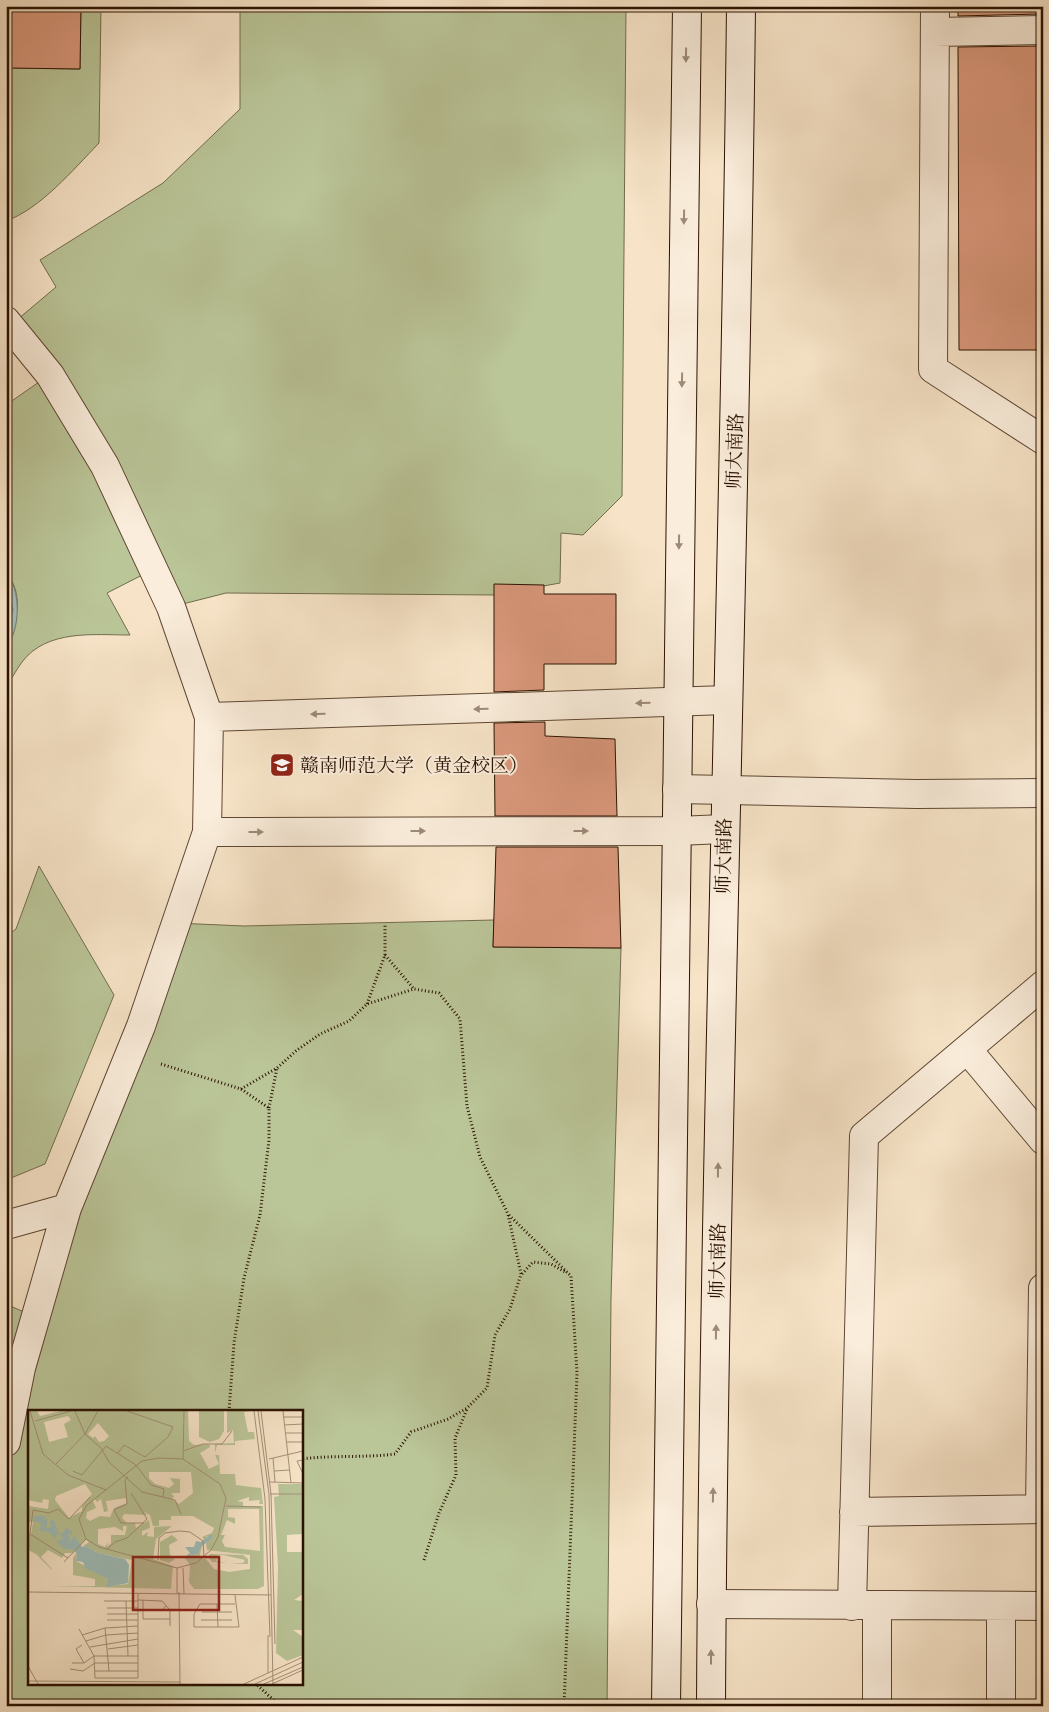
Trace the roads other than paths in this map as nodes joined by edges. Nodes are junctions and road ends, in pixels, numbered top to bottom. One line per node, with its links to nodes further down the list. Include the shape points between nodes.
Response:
1 (686, 6): 8 (street, one-way to 8)
2 (741, 6): 7 (street, 师大南路, via 737,337)
3 (935, 19): 4 (street); 6 (street, via 933,369)
4 (1043, 30)
5 (6, 321): 9 (street, via 50,375 105,466 171,608)
6 (1043, 440)
7 (727, 700): 8 (street); 11 (street, 师大南路)
8 (677, 702): 9 (street, one-way to 9); 10 (street)
9 (209, 717): 15 (street)
10 (677, 789): 11 (street); 14 (street)
11 (724, 789): 12 (street, via 916,794); 13 (street, 师大南路)
12 (1043, 793)
13 (724, 829): 14 (street); 26 (street, 师大南路, one-way to 13)
14 (677, 831): 15 (street, one-way to 14); 30 (street)
15 (207, 832): 19 (street, via 130,1054)
16 (1043, 985): 17 (street)
17 (967, 1049): 18 (street); 25 (street, via 864,1136)
18 (1043, 1140)
19 (67, 1208): 20 (street); 23 (street, via 21,1368)
20 (6, 1225)
21 (1043, 1288): 22 (street)
22 (1043, 1314): 24 (street)
23 (6, 1442)
24 (1041, 1508): 25 (street)
25 (854, 1512): 27 (street)
26 (711, 1604): 27 (street); 31 (street, 师大南路, one-way to 26)
27 (864, 1606): 28 (street); 32 (street)
28 (1001, 1606): 29 (street); 33 (street)
29 (1043, 1606)
30 (666, 1706)
31 (710, 1706)
32 (877, 1706)
33 (1002, 1706)

